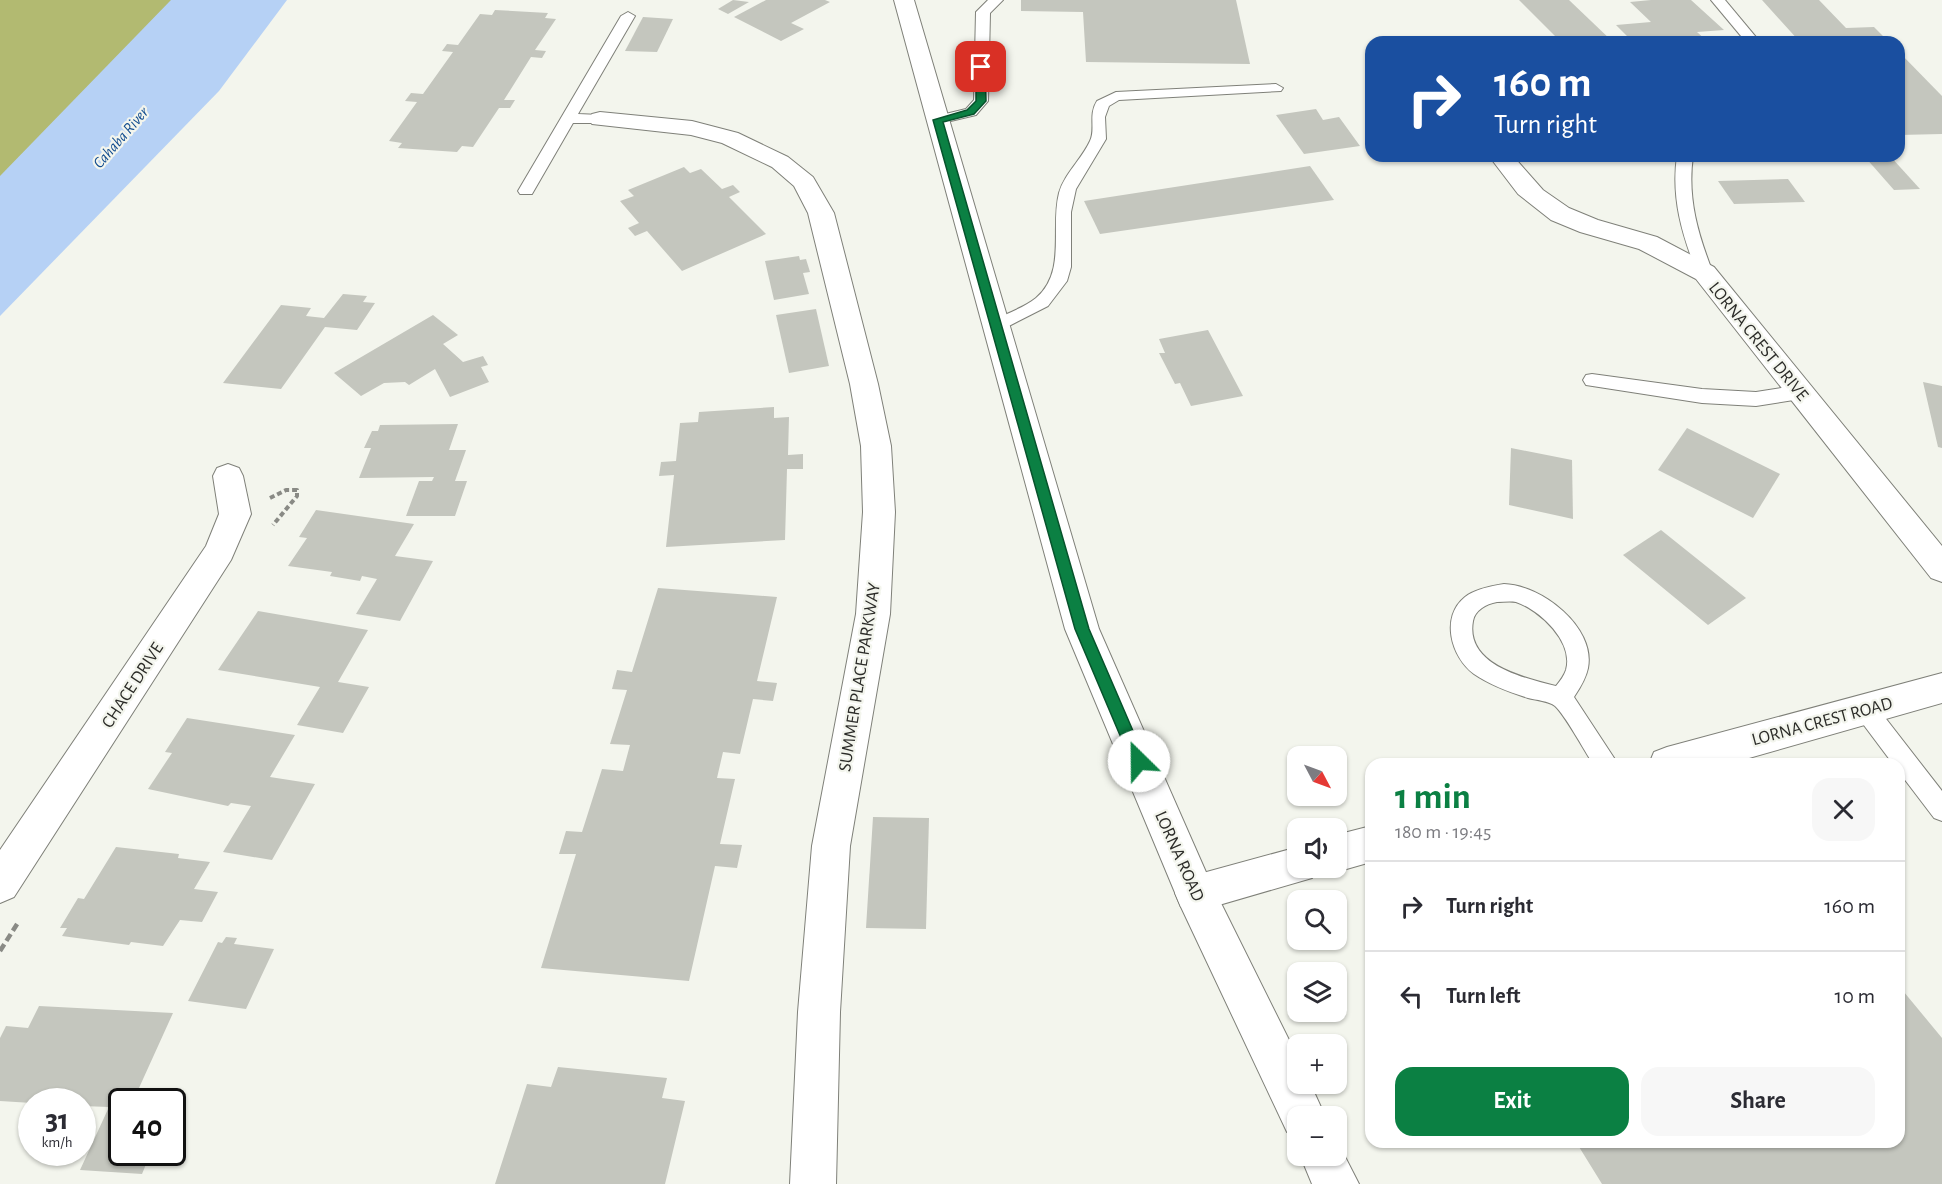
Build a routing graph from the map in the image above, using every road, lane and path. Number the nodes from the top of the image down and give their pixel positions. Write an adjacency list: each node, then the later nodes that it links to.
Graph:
1 (904, 0): 9 (street, LORNA ROAD)
2 (996, 0): 9 (lane)
3 (1718, 0): 5 (lane)
4 (628, 16): 7 (lane)
5 (1749, 36)
6 (1276, 88): 14 (lane)
7 (568, 117): 8 (lane); 12 (lane)
8 (600, 119): 34 (street, SUMMER PLACE PARKWAY)
9 (938, 120): 14 (street, LORNA ROAD)
10 (1506, 162): 13 (street, LORNA CREST DRIVE)
11 (1684, 162): 13 (lane)
12 (526, 191)
13 (1705, 273): 16 (street, LORNA CREST DRIVE)
14 (997, 325): 31 (street, LORNA ROAD)
15 (1593, 380): 16 (lane)
16 (1800, 392): 18 (street, LORNA CREST DRIVE)
17 (228, 476): 30 (street, CHACE DRIVE)
18 (1942, 569)
19 (1942, 688): 21 (street, LORNA CREST ROAD)
20 (1560, 697): 20 (lane); 22 (lane)
21 (1865, 709): 23 (street, LORNA CREST ROAD); 24 (lane)
22 (1603, 758)
23 (1689, 758)
24 (1902, 758)
25 (1905, 761): 26 (lane)
26 (1942, 810)
27 (1365, 846): 28 (street)
28 (1347, 851)
29 (1287, 868): 31 (street)
30 (0, 884)
31 (1195, 893): 32 (street, LORNA ROAD)
32 (1298, 1106)
33 (1327, 1166): 35 (street)
34 (813, 1184)
35 (1336, 1184)

